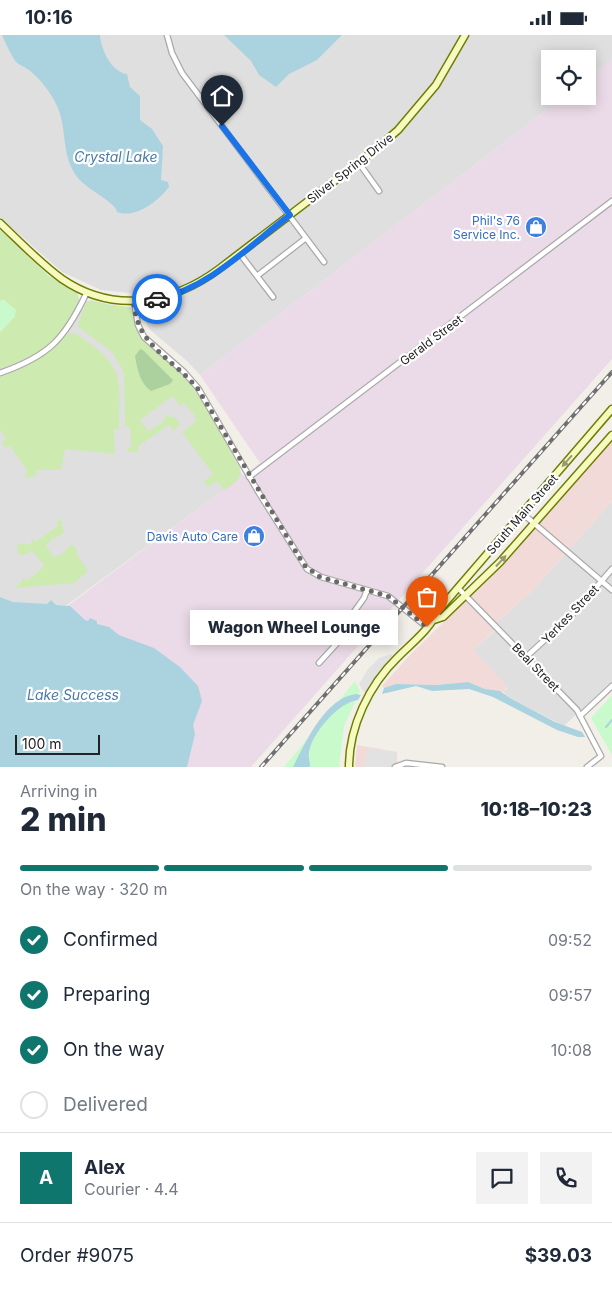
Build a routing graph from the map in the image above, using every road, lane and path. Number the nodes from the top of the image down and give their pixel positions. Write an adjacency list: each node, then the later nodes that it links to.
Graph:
1 (167, 35): 6 (street)
2 (466, 35): 3 (street, Silver Spring Drive)
3 (358, 163): 4 (street); 6 (street, Silver Spring Drive)
4 (379, 191)
5 (612, 201): 18 (street, Gerald Street)
6 (290, 215): 8 (street); 9 (street, Silver Spring Drive)
7 (0, 223): 12 (street, Silver Spring Drive)
8 (306, 238): 10 (street); 11 (street)
9 (240, 254): 11 (street); 14 (street, Silver Spring Drive)
10 (324, 262)
11 (257, 276): 13 (street)
12 (87, 292): 14 (street, Silver Spring Drive); 15 (street)
13 (272, 297)
14 (134, 301): 18 (street)
15 (0, 373)
16 (611, 413): 19 (street, South Main Street, one-way to 19)
17 (612, 435): 20 (street, South Main Street)
18 (250, 477): 24 (street)
19 (522, 513): 20 (street); 23 (street, South Main Street)
20 (534, 523): 22 (street); 26 (street, South Main Street, one-way to 20)
21 (612, 569): 22 (street, Yerkes Street)
22 (601, 581): 25 (street); 29 (street, Yerkes Street)
23 (458, 587): 26 (street, Beal Street); 27 (street, South Main Street)
24 (367, 590): 28 (street); 30 (street)
25 (612, 590)
26 (466, 596): 27 (street, South Main Street); 29 (street, Beal Street)
27 (434, 620): 28 (street, South Main Street)
28 (427, 627): 33 (street, South Main Street)
29 (526, 657): 32 (street, Beal Street)
30 (319, 663)
31 (612, 686): 32 (street)
32 (580, 716): 36 (street, Beal Street)
33 (350, 767)
34 (395, 767): 35 (street)
35 (442, 767)
36 (587, 767)

